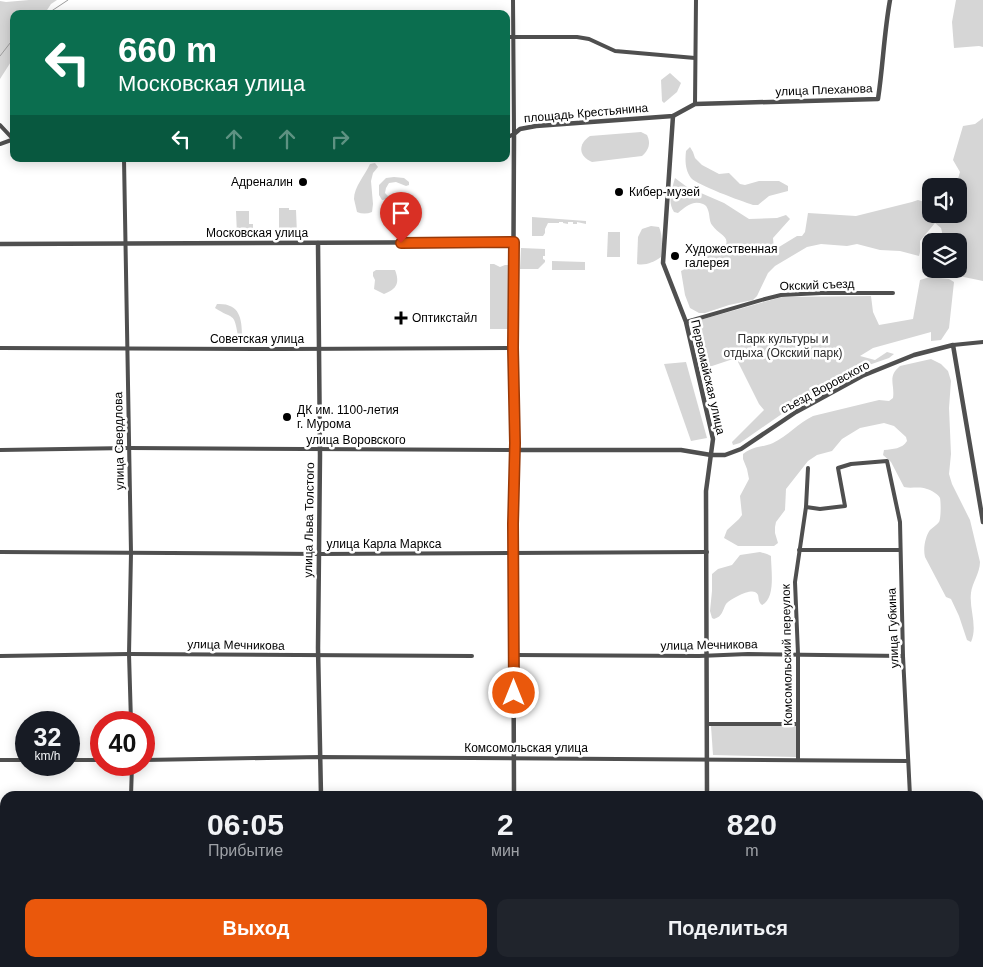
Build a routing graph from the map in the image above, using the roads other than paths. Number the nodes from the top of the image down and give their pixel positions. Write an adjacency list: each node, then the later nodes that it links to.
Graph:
1 (513, 0): 5 (street)
2 (696, 0): 6 (street)
3 (890, 0): 7 (street, улица Плеханова)
4 (510, 36): 5 (street)
5 (514, 36): 6 (street); 10 (street)
6 (695, 58): 7 (street)
7 (695, 104): 8 (street, улица Плеханова)
8 (673, 116): 10 (street, площадь Крестьянина); 19 (street, Первомайская улица)
9 (0, 125): 11 (street)
10 (514, 134): 12 (street); 14 (street)
11 (10, 136)
12 (510, 136)
13 (124, 162): 17 (street, улица Свердлова)
14 (514, 242): 15 (street, Московская улица); 23 (street)
15 (318, 243): 17 (street, Московская улица); 25 (street, улица Льва Толстого)
16 (0, 244): 17 (street, Московская улица)
17 (126, 244): 24 (street, улица Свердлова)
18 (893, 293): 19 (street, Окский съезд)
19 (686, 322): 30 (street, Первомайская улица)
20 (983, 342): 21 (street)
21 (953, 345): 30 (street, съезд Воровского); 33 (street)
22 (0, 348): 24 (street, Советская улица)
23 (513, 348): 25 (street, Советская улица); 29 (street)
24 (128, 349): 25 (street, Советская улица); 26 (street, улица Свердлова)
25 (319, 349): 28 (street, улица Льва Толстого)
26 (128, 448): 27 (street, улица Воровского); 28 (street, улица Воровского); 38 (street, улица Свердлова)
27 (0, 450)
28 (320, 450): 29 (street, улица Воровского); 40 (street, улица Льва Толстого)
29 (515, 450): 30 (street, улица Воровского); 39 (street)
30 (711, 455): 37 (street, Первомайская улица)
31 (808, 468): 32 (street, Комсомольский переулок)
32 (806, 507): 34 (street, Комсомольский переулок); 35 (street, улица Губкина)
33 (983, 522)
34 (799, 550): 35 (street); 42 (street, Комсомольский переулок)
35 (900, 550): 48 (street, улица Губкина)
36 (0, 552): 38 (street, улица Карла Маркса)
37 (706, 552): 39 (street, улица Карла Маркса); 44 (street, Первомайская улица)
38 (131, 553): 40 (street, улица Карла Маркса); 41 (street, улица Свердлова)
39 (513, 553): 40 (street, улица Карла Маркса); 43 (street)
40 (318, 554): 46 (street, улица Льва Толстого)
41 (129, 654): 45 (street, улица Мечникова); 46 (street, улица Мечникова); 49 (street, улица Свердлова)
42 (798, 654): 44 (street, улица Мечникова); 48 (street, улица Мечникова); 51 (street, Комсомольский переулок)
43 (514, 655): 44 (street, улица Мечникова); 53 (street)
44 (706, 655): 50 (street, Первомайская улица)
45 (0, 656)
46 (318, 656): 47 (street, улица Мечникова); 52 (street, улица Льва Толстого)
47 (472, 656)
48 (903, 656): 59 (street, улица Губкина)
49 (131, 711)
50 (707, 724): 51 (street); 54 (street, Первомайская улица)
51 (798, 724): 58 (street, Комсомольский переулок)
52 (320, 757): 53 (street, Комсомольская улица); 57 (street, Комсомольская улица); 62 (street, улица Льва Толстого)
53 (514, 758): 54 (street, Комсомольская улица); 63 (street)
54 (707, 759): 58 (street, Комсомольская улица); 64 (street, Первомайская улица)
55 (0, 760): 56 (street)
56 (15, 760)
57 (155, 760)
58 (798, 760): 59 (street, Комсомольская улица)
59 (908, 761): 65 (street, улица Губкина)
60 (132, 776): 61 (street)
61 (131, 791)
62 (321, 791)
63 (514, 791)
64 (707, 791)
65 (910, 791)

